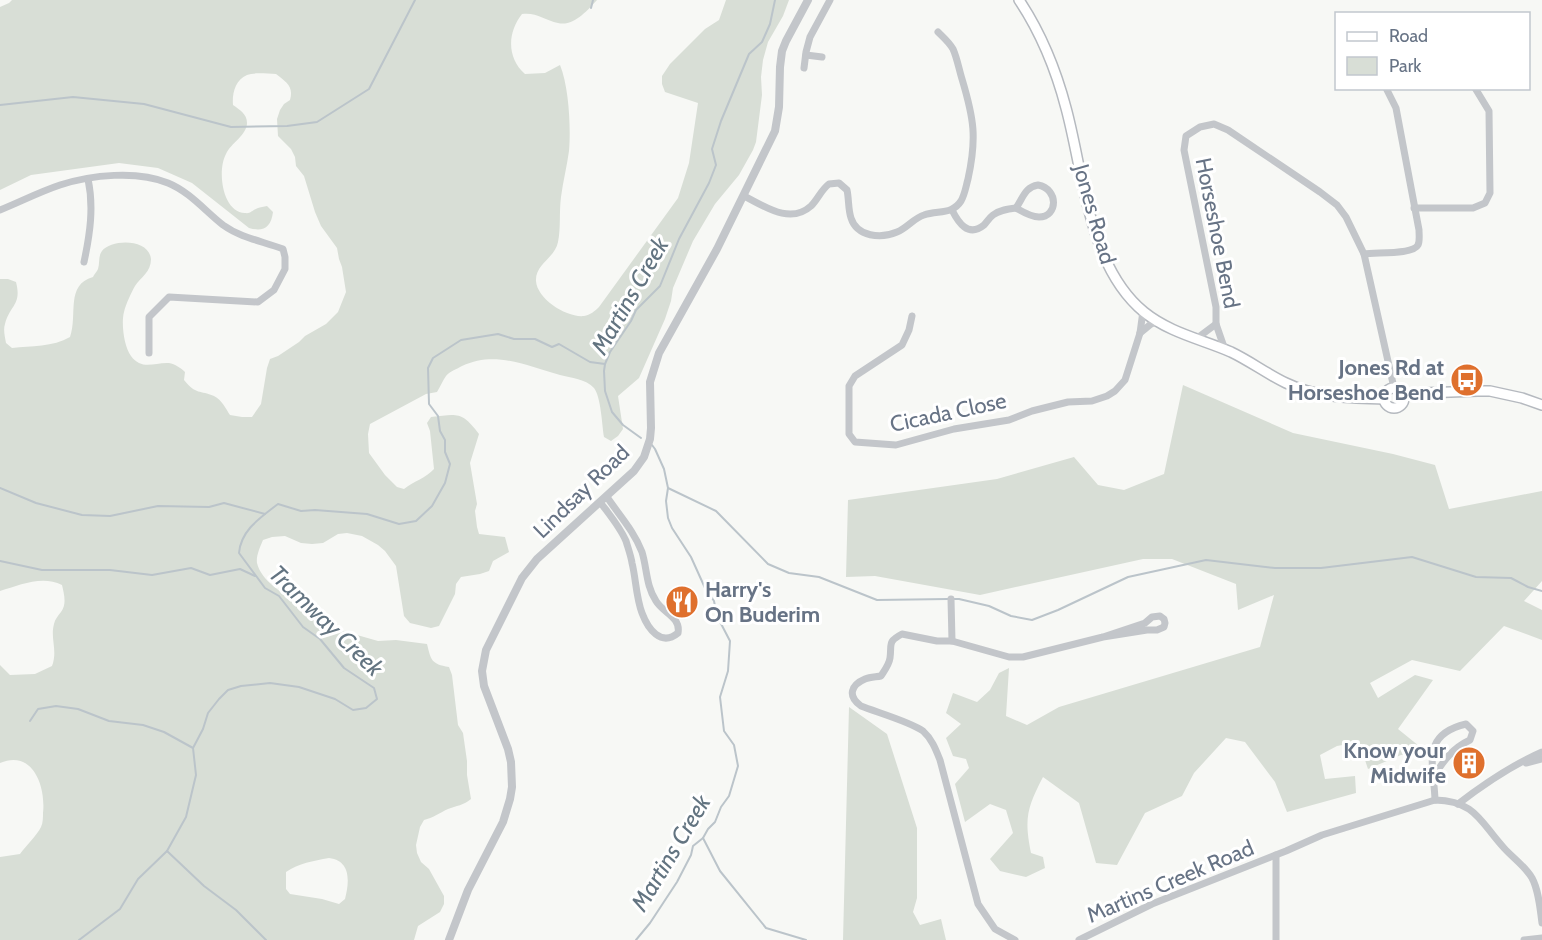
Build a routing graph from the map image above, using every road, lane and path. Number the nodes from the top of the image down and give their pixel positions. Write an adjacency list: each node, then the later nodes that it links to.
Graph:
1 (808, 0): 11 (street, Lindsay Road)
2 (830, 0): 5 (street)
3 (1019, 0): 18 (main road, Jones Road)
4 (938, 32): 15 (street)
5 (806, 55): 6 (street); 7 (street)
6 (822, 57)
7 (804, 68)
8 (1387, 90): 13 (street)
9 (1476, 90): 13 (street)
10 (88, 179): 14 (street); 17 (street); 25 (street)
11 (744, 196): 15 (street); 30 (street, Lindsay Road)
12 (1016, 208): 12 (street); 15 (street)
13 (1414, 208): 16 (street)
14 (0, 210)
15 (952, 210)
16 (1364, 254): 21 (street, Horseshoe Bend); 26 (street, Horseshoe Bend)
17 (84, 262)
18 (1143, 311): 20 (main road, Jones Road); 22 (street)
19 (912, 316): 22 (street, Cicada Close)
20 (1157, 321): 22 (street); 23 (main road, Jones Road)
21 (1216, 324): 23 (street, Horseshoe Bend); 24 (street)
22 (1140, 333)
23 (1196, 339): 24 (main road, Jones Road)
24 (1225, 350): 28 (main road, Jones Road)
25 (149, 353)
26 (1394, 388): 27 (main road); 28 (main road)
27 (1404, 397): 28 (main road); 29 (main road)
28 (1384, 399)
29 (1542, 405)
30 (603, 500): 30 (street); 44 (street, Lindsay Road)
31 (951, 599): 33 (street)
32 (1103, 637): 32 (street); 33 (street)
33 (952, 642): 45 (street)
34 (1542, 752): 36 (street)
35 (1542, 759): 36 (street)
36 (1518, 765): 39 (street)
37 (1434, 776): 37 (street); 38 (street)
38 (1435, 801): 39 (street); 40 (street, Martins Creek Road)
39 (1458, 804): 41 (street)
40 (1276, 855): 46 (street, Martins Creek Road); 47 (street)
41 (1539, 893): 42 (street)
42 (1542, 923)
43 (1542, 938): 48 (street)
44 (449, 940)
45 (1015, 940)
46 (1079, 940)
47 (1276, 940)
48 (1524, 940)

